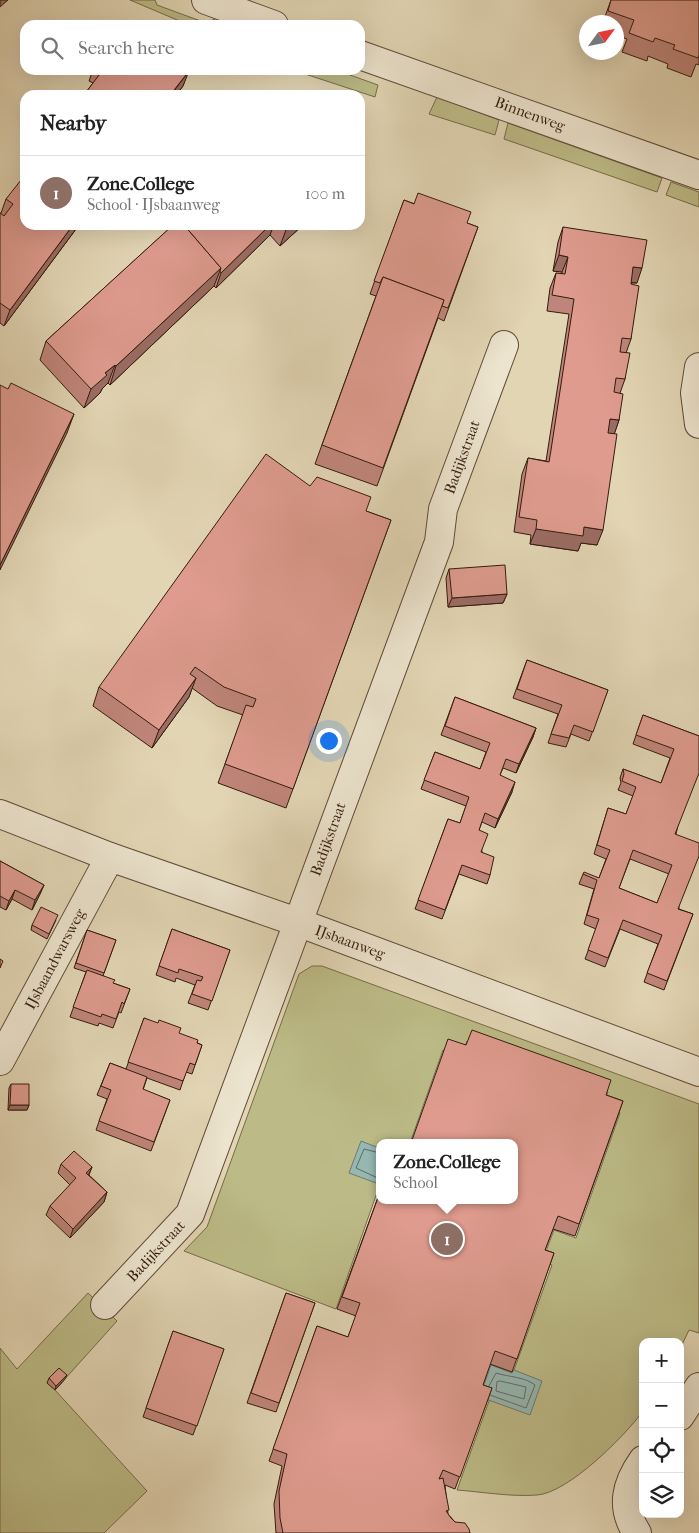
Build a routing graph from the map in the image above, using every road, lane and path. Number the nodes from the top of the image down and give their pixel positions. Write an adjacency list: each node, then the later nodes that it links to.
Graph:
1 (206, 0): 2 (street)
2 (260, 20)
3 (365, 57): 4 (street, Binnenweg)
4 (699, 175)
5 (504, 345): 10 (street, Badijkstraat)
6 (699, 367): 7 (street)
7 (699, 424)
8 (0, 814): 9 (street, IJsbaanweg)
9 (110, 856): 10 (street, IJsbaanweg); 11 (street, IJsbaandwarsweg)
10 (297, 922): 12 (street, IJsbaanweg); 13 (street, Badijkstraat)
11 (0, 1061)
12 (699, 1072)
13 (105, 1305)
14 (699, 1387): 15 (street)
15 (684, 1410)
16 (639, 1467): 17 (street)
17 (637, 1533)

